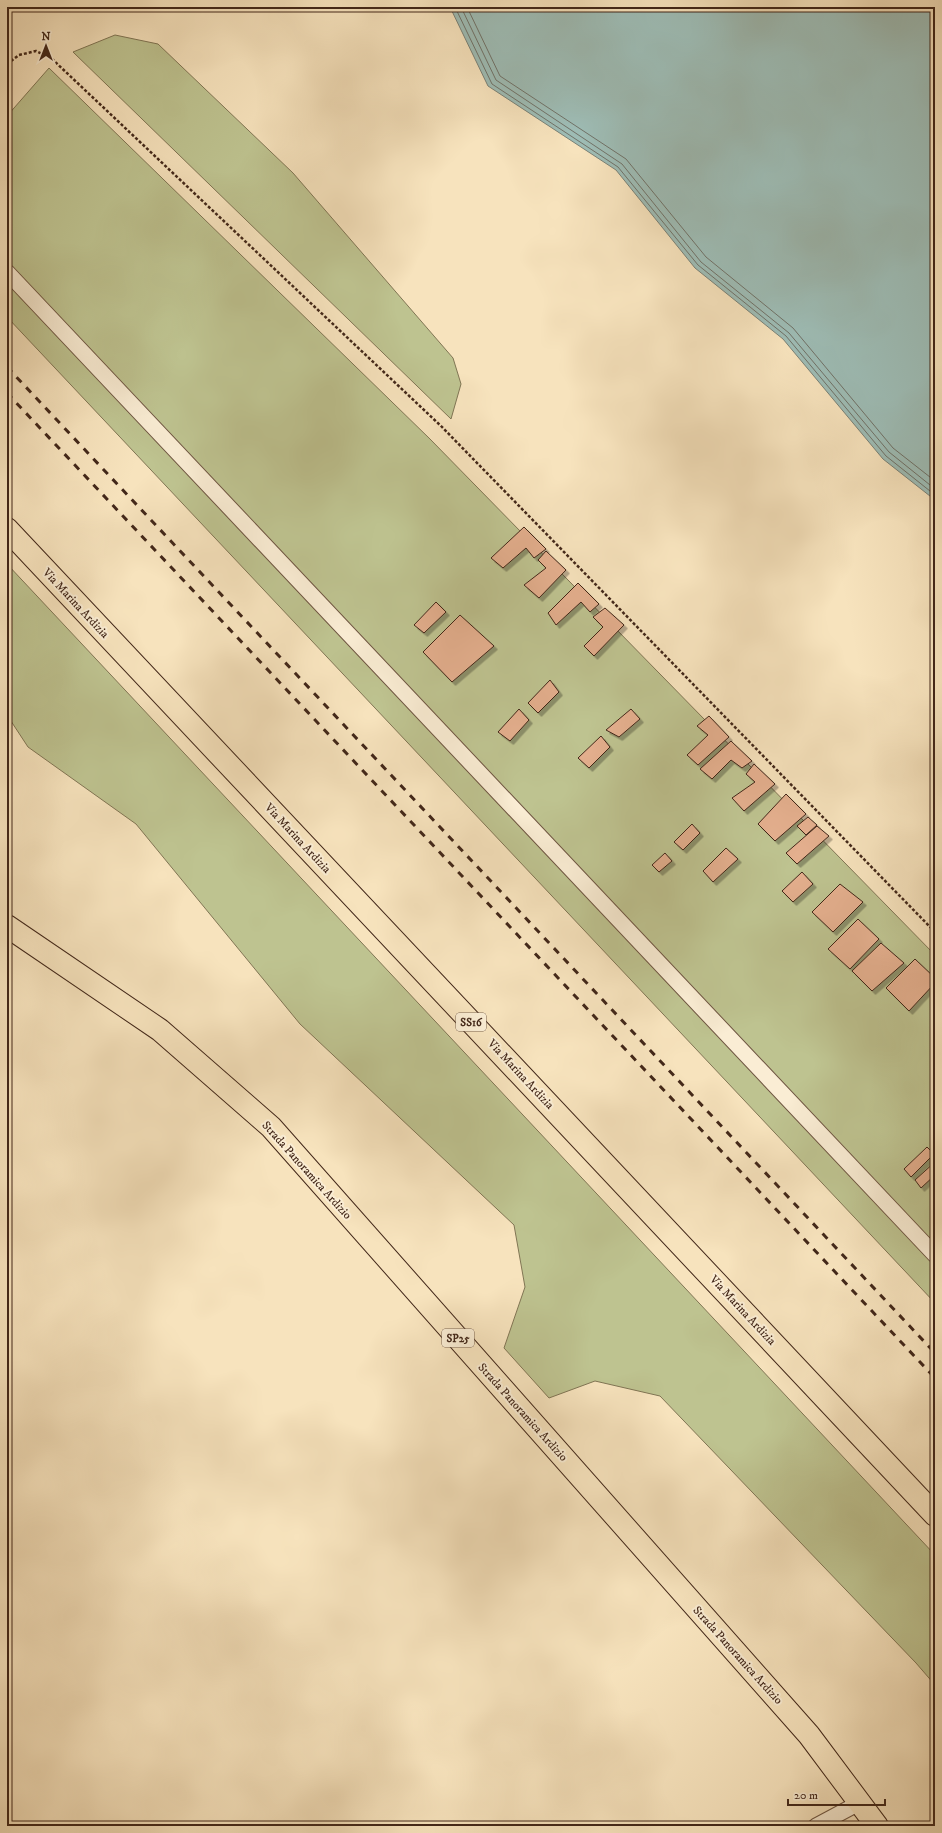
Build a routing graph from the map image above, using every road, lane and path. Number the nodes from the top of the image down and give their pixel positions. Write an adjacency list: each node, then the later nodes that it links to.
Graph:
1 (7, 64): 5 (path)
2 (7, 272): 6 (lane)
3 (7, 529): 7 (main road, Via Marina Ardizia / SS16)
4 (7, 926): 8 (main road, Strada Panoramica Ardizio / SP25)
5 (935, 932)
6 (935, 1255)
7 (935, 1515)
8 (859, 1803): 9 (lane); 10 (main road, Strada Panoramica Ardizio / SP25)
9 (816, 1826)
10 (877, 1826)

